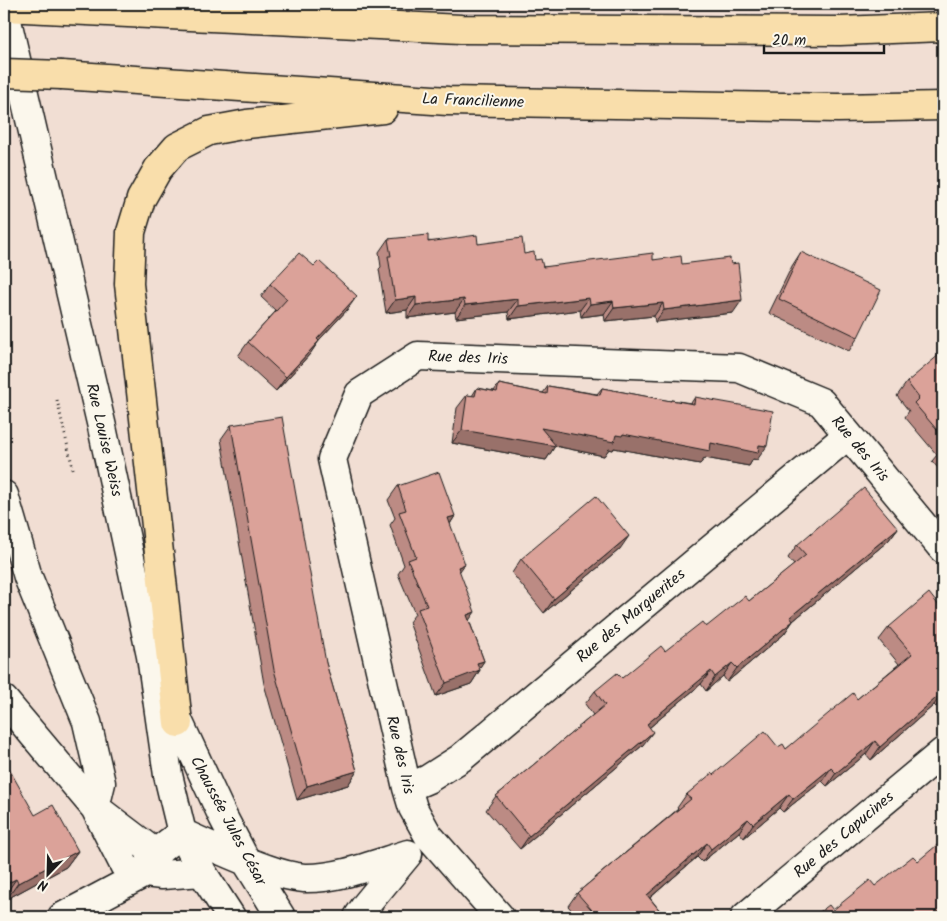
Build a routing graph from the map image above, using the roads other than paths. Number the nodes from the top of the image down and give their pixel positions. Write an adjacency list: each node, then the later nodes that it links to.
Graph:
1 (4, 7): 2 (highway); 9 (street, Rue Louise Weiss)
2 (943, 27)
3 (4, 73): 4 (highway, La Francilienne, bridge)
4 (448, 101): 5 (highway, La Francilienne); 11 (highway)
5 (943, 106)
6 (848, 435): 8 (street, Rue des Iris); 13 (street, Rue des Marguerites); 13 (street, Rue des Iris)
7 (4, 495): 14 (street)
8 (943, 549)
9 (151, 656): 11 (street, Chaussée Jules César); 15 (street, Rue Louise Weiss)
10 (4, 700): 14 (street)
11 (178, 723): 18 (street, Chaussée Jules César)
12 (943, 752): 26 (street, Rue des Capucines)
13 (407, 788): 16 (street, Rue des Iris)
14 (95, 808): 19 (street)
15 (182, 833): 18 (street); 19 (street); 20 (street, Rue Louise Weiss)
16 (428, 835): 17 (street); 25 (street, Rue des Iris)
17 (408, 854): 18 (street); 24 (street)
18 (246, 861): 23 (street, Chaussée Jules César)
19 (145, 868): 20 (street); 22 (street)
20 (202, 872): 21 (street)
21 (233, 915)
22 (62, 917)
23 (281, 917)
24 (358, 917)
25 (500, 917)
26 (745, 917)

